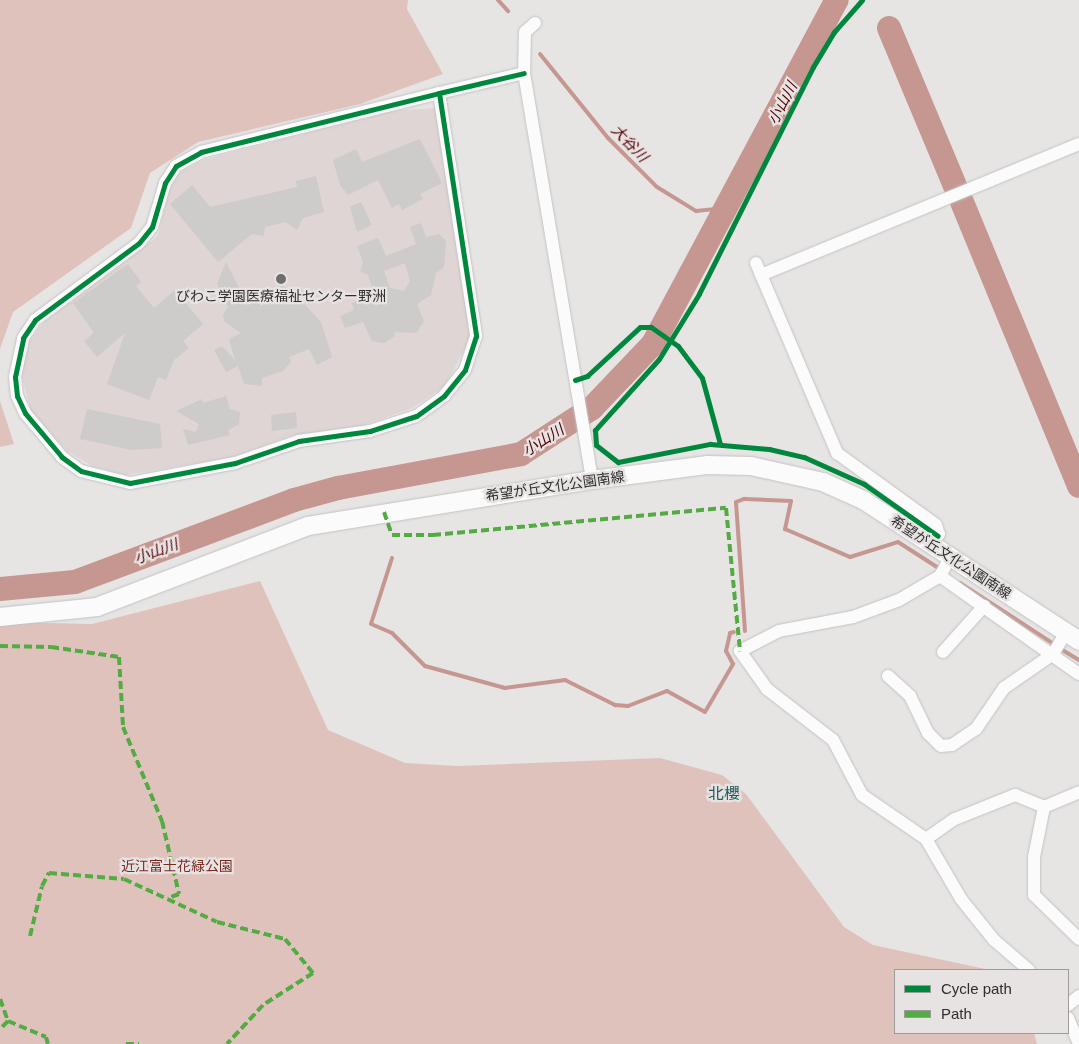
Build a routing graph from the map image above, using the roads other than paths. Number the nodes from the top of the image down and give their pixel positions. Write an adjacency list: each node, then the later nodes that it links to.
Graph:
1 (535, 23): 2 (street)
2 (524, 73): 3 (street); 7 (street)
3 (439, 93): 3 (street)
4 (1079, 144): 6 (street)
5 (756, 263): 6 (street)
6 (762, 275): 8 (street)
7 (592, 480): 8 (main road, 希望が丘文化公園南線); 12 (main road, 希望が丘文化公園南線)
8 (933, 544): 9 (main road, 希望が丘文化公園南線)
9 (951, 556): 10 (street); 13 (main road, 希望が丘文化公園南線)
10 (940, 576): 11 (street); 20 (street)
11 (984, 606): 14 (street); 15 (street)
12 (0, 617)
13 (1073, 637): 15 (street)
14 (943, 652)
15 (1053, 654): 16 (street); 17 (street)
16 (1079, 674)
17 (888, 676)
18 (1079, 792): 19 (street)
19 (1044, 807): 20 (street); 21 (street)
20 (926, 839): 22 (street)
21 (1079, 939)
22 (1027, 969)
23 (1079, 996): 24 (street)
24 (1069, 1004)
25 (1069, 1020): 26 (street)
26 (1079, 1044)

